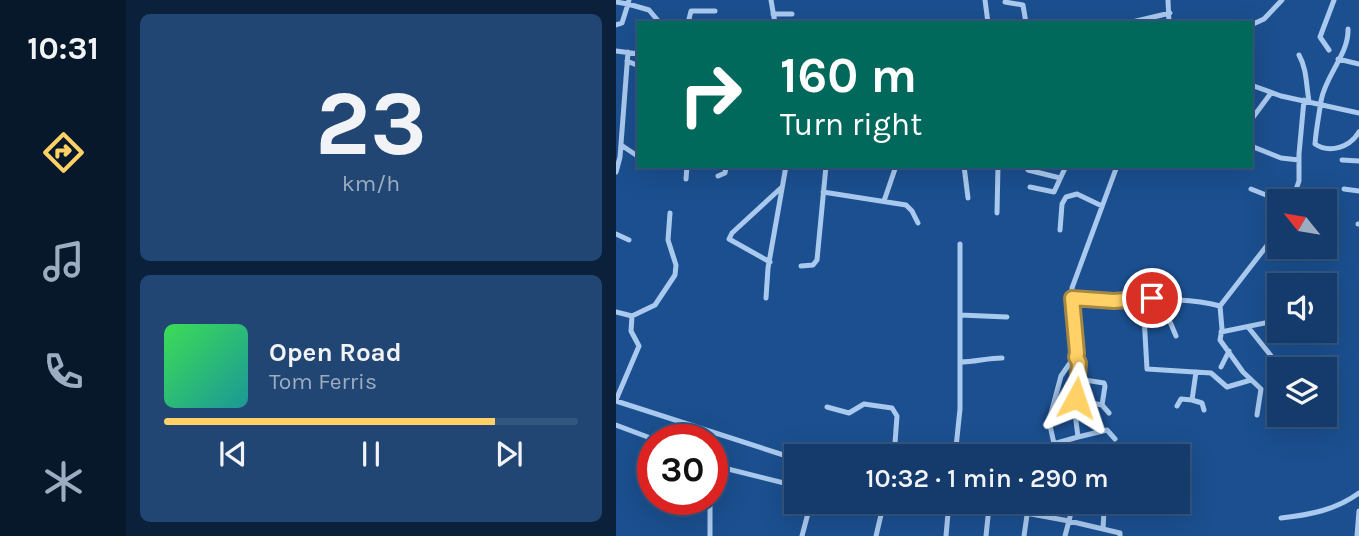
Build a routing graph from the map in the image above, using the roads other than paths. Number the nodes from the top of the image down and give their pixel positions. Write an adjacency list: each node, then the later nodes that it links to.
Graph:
1 (771, 0): 11 (street)
2 (985, 0): 16 (street)
3 (1168, 0): 10 (street)
4 (1282, 0): 21 (street)
5 (1334, 0): 23 (street)
6 (616, 2): 7 (street)
7 (629, 2): 13 (street); 20 (street)
8 (1005, 2): 17 (street)
9 (715, 11): 14 (street)
10 (1170, 13): 18 (street); 19 (street)
11 (773, 14): 12 (street); 15 (street)
12 (792, 14)
13 (658, 21)
14 (688, 21)
15 (775, 21)
16 (988, 21)
17 (1026, 21)
18 (1136, 21)
19 (1169, 21)
20 (616, 24)
21 (1253, 24)
22 (1348, 29): 28 (street)
23 (1329, 50)
24 (616, 51): 25 (street)
25 (628, 52): 26 (street); 29 (street)
26 (637, 54)
27 (1299, 55): 34 (street)
28 (1338, 59): 30 (street); 35 (street)
29 (627, 61): 31 (street); 37 (street)
30 (1359, 64)
31 (637, 65)
32 (1253, 86): 33 (street)
33 (1271, 93): 34 (street); 39 (street)
34 (1306, 100): 35 (street); 45 (street)
35 (1321, 103): 38 (street); 40 (street)
36 (616, 106): 37 (street)
37 (624, 108): 41 (street)
38 (1359, 113)
39 (1253, 117)
40 (1359, 132)
41 (621, 145): 43 (street); 44 (street)
42 (1253, 147): 45 (street)
43 (618, 157): 58 (street)
44 (637, 157)
45 (1299, 160): 65 (street)
46 (1342, 160): 47 (street)
47 (1359, 162)
48 (687, 168): 60 (street)
49 (725, 168): 59 (street)
50 (786, 168): 62 (street)
51 (826, 168): 68 (street)
52 (895, 168): 71 (street)
53 (964, 168): 70 (street)
54 (998, 168): 73 (street)
55 (1065, 168): 61 (street)
56 (1117, 168): 72 (street)
57 (1028, 170): 61 (street)
58 (616, 172)
59 (718, 176)
60 (686, 178)
61 (1060, 178): 63 (street)
62 (784, 186): 81 (street); 81 (street)
63 (1030, 187)
64 (1251, 189): 69 (street)
65 (1296, 189)
66 (1344, 189): 67 (street)
67 (1359, 191)
68 (823, 192): 71 (street); 82 (street)
69 (1267, 195)
70 (968, 198)
71 (884, 201): 75 (street)
72 (1102, 205): 76 (street); 84 (street)
73 (997, 213)
74 (670, 214): 90 (street)
75 (918, 223)
76 (1060, 230)
77 (616, 234): 78 (street)
78 (629, 240)
79 (960, 244): 89 (street)
80 (1267, 245): 87 (street)
81 (770, 262): 83 (street)
82 (801, 265)
83 (766, 298)
84 (1072, 298): 85 (street); 97 (street)
85 (1143, 299): 86 (street); 102 (street)
86 (1160, 299): 87 (street); 95 (street)
87 (1220, 306): 94 (street)
88 (616, 312): 90 (street)
89 (960, 315): 91 (street); 100 (street)
90 (632, 316): 107 (street)
91 (1007, 317)
92 (1267, 323): 93 (street)
93 (1248, 327): 94 (street); 98 (street)
94 (1222, 332): 96 (street)
95 (1176, 336)
96 (1229, 351): 101 (street); 104 (street)
97 (1076, 357): 103 (street); 122 (street)
98 (1272, 357)
99 (1002, 358): 100 (street)
100 (960, 362): 121 (street)
101 (1220, 367)
102 (1196, 372): 104 (street); 106 (street)
103 (1078, 379): 105 (street); 108 (street)
104 (1251, 380): 113 (street)
105 (1076, 400): 108 (street); 118 (street)
106 (1192, 400): 110 (street); 111 (street)
107 (616, 401): 114 (street)
108 (1102, 405): 112 (street)
109 (827, 407): 120 (street)
110 (1177, 407)
111 (1204, 410)
112 (1109, 413)
113 (1257, 415)
114 (688, 424)
115 (616, 425): 116 (street)
116 (637, 433)
117 (728, 437): 123 (street)
118 (1078, 437): 119 (street); 122 (street)
119 (1115, 439)
120 (895, 444)
121 (956, 444)
122 (1053, 444)
123 (784, 455)
124 (728, 469): 125 (street)
125 (784, 482)
126 (1359, 493): 136 (street)
127 (1359, 511): 147 (street)
128 (808, 514): 140 (street)
129 (881, 514): 141 (street)
130 (948, 514): 142 (street)
131 (988, 514): 143 (street)
132 (1027, 514): 137 (street); 144 (street)
133 (1070, 514): 137 (street)
134 (1104, 514): 138 (street)
135 (709, 515): 139 (street)
136 (1281, 518)
137 (1069, 521): 138 (street); 145 (street)
138 (1103, 529): 146 (street)
139 (710, 536)
140 (802, 536)
141 (876, 536)
142 (946, 536)
143 (986, 536)
144 (1024, 536)
145 (1065, 536)
146 (1119, 536)
147 (1357, 536)

